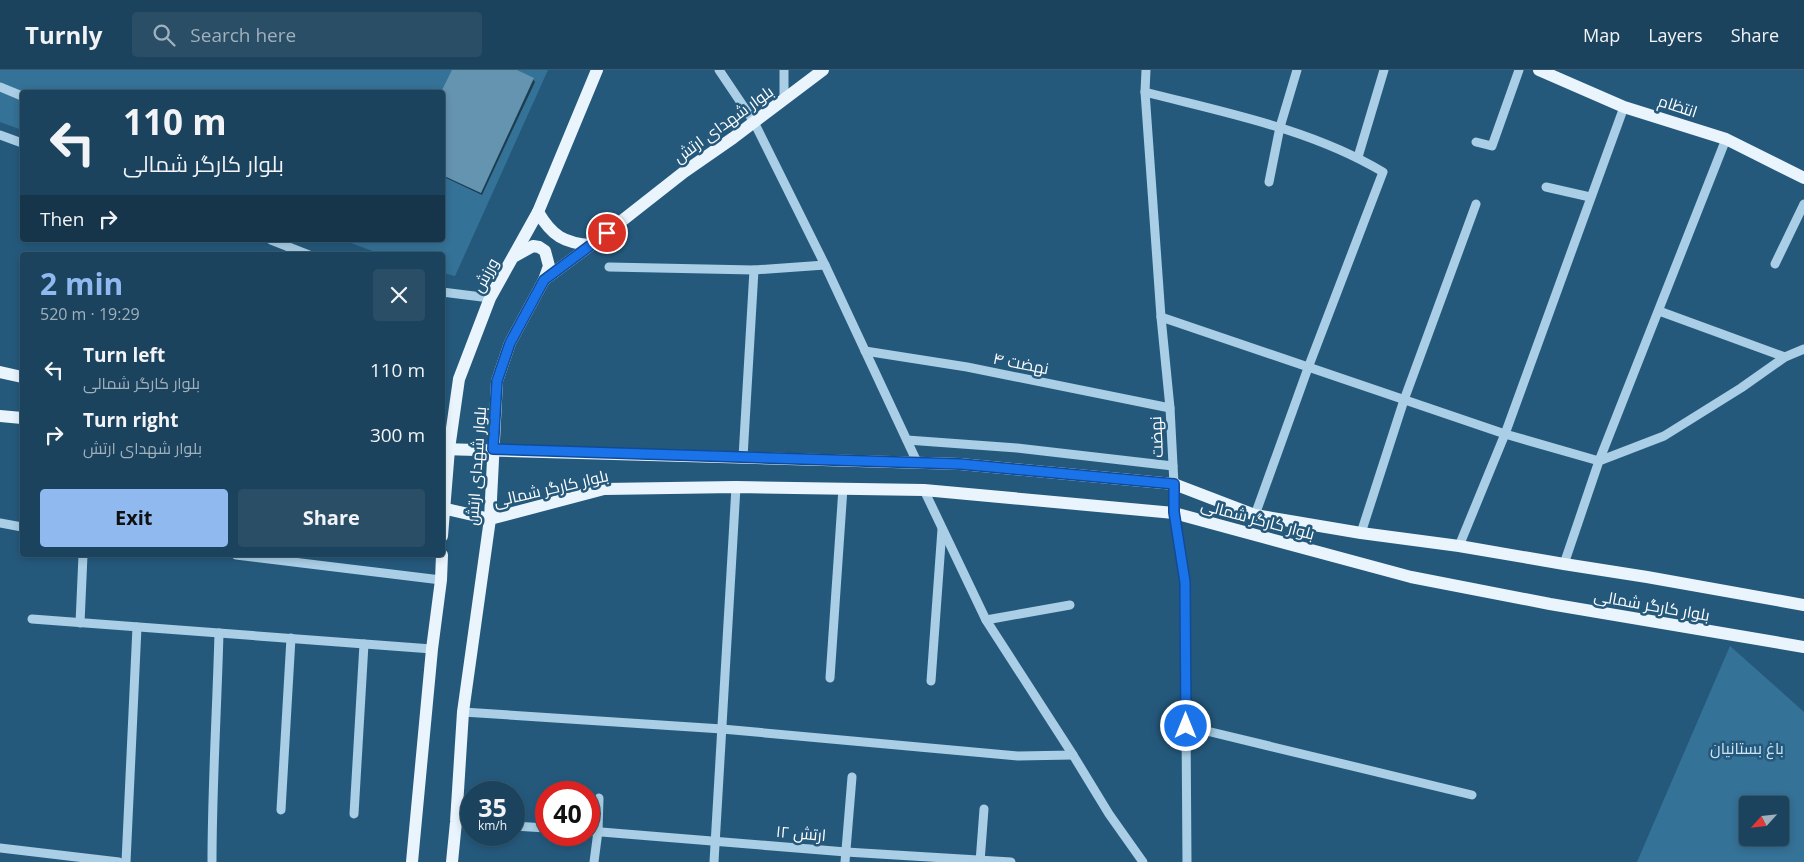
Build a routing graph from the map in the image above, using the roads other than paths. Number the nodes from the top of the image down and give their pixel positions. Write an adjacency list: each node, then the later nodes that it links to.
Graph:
1 (597, 70): 28 (main road, ورزش)
2 (720, 70): 15 (street)
3 (784, 70): 13 (street)
4 (823, 70): 13 (main road, بلوار شهدای ارتش)
5 (1146, 70): 11 (street, نهضت)
6 (1297, 70): 16 (street)
7 (1384, 70): 21 (street)
8 (1519, 70): 19 (street)
9 (1539, 70): 14 (main road, انتظام)
10 (0, 87): 12 (street)
11 (1145, 92): 16 (street); 41 (street, نهضت)
12 (20, 95)
13 (784, 100): 15 (main road, بلوار شهدای ارتش)
14 (1624, 106): 18 (main road, انتظام); 25 (street)
15 (754, 122): 30 (main road, بلوار شهدای ارتش); 34 (street)
16 (1280, 127): 21 (street); 23 (street)
17 (0, 135): 20 (street)
18 (1726, 139): 22 (main road, انتظام); 40 (street)
19 (1476, 142)
20 (20, 143)
21 (1358, 157): 45 (street)
22 (1804, 178)
23 (1269, 182)
24 (1546, 188): 25 (street)
25 (1590, 197): 52 (street)
26 (1476, 204): 48 (street)
27 (1804, 204): 33 (street)
28 (538, 212): 30 (main road); 32 (main road, ورزش)
29 (276, 242): 31 (street)
30 (591, 245): 37 (main road, بلوار شهدای ارتش)
31 (301, 252)
32 (515, 256): 37 (main road); 39 (main road, ورزش)
33 (1775, 264)
34 (825, 265): 36 (street); 43 (street)
35 (609, 267): 36 (street)
36 (754, 270): 56 (street)
37 (544, 280): 55 (main road, بلوار شهدای ارتش)
38 (445, 292): 39 (street)
39 (490, 298): 54 (main road, ورزش)
40 (1659, 311): 44 (street); 57 (street)
41 (1161, 317): 45 (street); 49 (street, نهضت)
42 (1804, 349): 44 (street)
43 (865, 351): 49 (street, نهضت ۴); 53 (street)
44 (1785, 357): 57 (street)
45 (1308, 368): 48 (street); 67 (street)
46 (0, 372): 47 (main road)
47 (20, 377)
48 (1404, 400): 52 (street); 72 (street)
49 (1170, 408): 59 (street, نهضت)
50 (0, 416): 51 (main road)
51 (20, 418)
52 (1505, 434): 57 (street); 73 (street)
53 (907, 440): 58 (street); 59 (street)
54 (446, 449): 55 (main road, بلوار کارگر شمالی); 60 (main road, ورزش)
55 (493, 449): 56 (main road, بلوار کارگر شمالی); 68 (main road, بلوار شهدای ارتش)
56 (743, 457): 58 (main road, بلوار کارگر شمالی)
57 (1599, 461): 77 (street)
58 (917, 462): 61 (main road, بلوار کارگر شمالی)
59 (1173, 466): 61 (street, نهضت)
60 (445, 469)
61 (1174, 484): 66 (street, نهضت); 67 (main road, بلوار کارگر شمالی)
62 (736, 487): 63 (main road, بلوار کارگر شمالی); 68 (main road, بلوار کارگر شمالی); 94 (street)
63 (843, 488): 64 (main road, بلوار کارگر شمالی); 90 (street)
64 (924, 490): 66 (main road, بلوار کارگر شمالی); 71 (street)
65 (445, 509): 68 (main road)
66 (1174, 512): 88 (main road, بلوار کارگر شمالی); 93 (street, نهضت)
67 (1255, 515): 72 (main road, بلوار کارگر شمالی)
68 (490, 519): 92 (main road, بلوار شهدای ارتش)
69 (0, 523): 70 (street)
70 (20, 526)
71 (942, 527): 82 (street); 91 (street)
72 (1361, 533): 73 (main road, بلوار کارگر شمالی)
73 (1459, 546): 77 (main road, بلوار کارگر شمالی)
74 (83, 557): 83 (street)
75 (252, 557): 78 (street)
76 (442, 557): 78 (main road)
77 (1564, 564): 80 (main road, بلوار کارگر شمالی)
78 (441, 580): 89 (main road)
79 (1070, 605): 82 (street)
80 (1804, 606)
81 (32, 619): 83 (street)
82 (986, 620): 95 (street)
83 (80, 622): 84 (street)
84 (137, 627): 85 (street); 111 (street)
85 (219, 633): 86 (street); 112 (street)
86 (290, 638): 87 (street); 99 (street)
87 (364, 644): 89 (street); 100 (street)
88 (1804, 647)
89 (432, 649): 113 (main road)
90 (830, 678)
91 (931, 681)
92 (462, 712): 94 (street); 101 (main road, بلوار شهدای ارتش)
93 (1186, 726): 97 (street); 119 (street, نهضت)
94 (722, 729): 95 (street); 104 (street)
95 (1073, 754): 118 (street)
96 (852, 777): 108 (street)
97 (1472, 795)
98 (984, 809): 109 (street)
99 (281, 810)
100 (354, 814)
101 (456, 822): 102 (street); 114 (main road, بلوار شهدای ارتش)
102 (460, 822)
103 (600, 832): 104 (street, ارتش ۱۲)
104 (716, 841): 108 (street, ارتش ۱۲); 116 (street)
105 (593, 846): 115 (street)
106 (0, 848): 107 (street); 110 (street)
107 (0, 852)
108 (846, 857): 109 (street, ارتش ۱۲)
109 (981, 861): 117 (street, ارتش ۱۲)
110 (119, 862)
111 (126, 862)
112 (212, 862)
113 (412, 862)
114 (452, 862)
115 (594, 862)
116 (714, 862)
117 (1011, 862)
118 (1143, 862)
119 (1187, 862)

